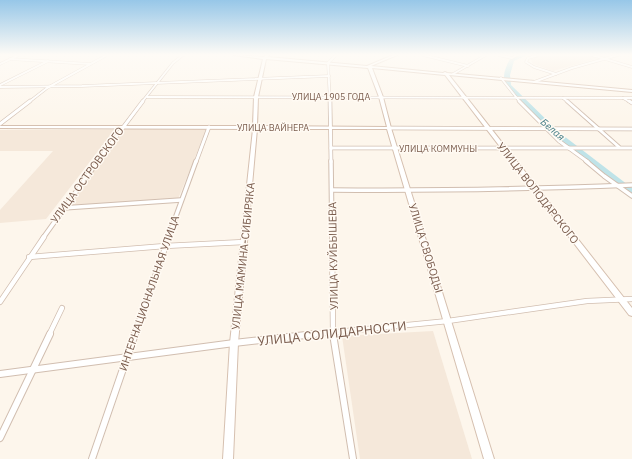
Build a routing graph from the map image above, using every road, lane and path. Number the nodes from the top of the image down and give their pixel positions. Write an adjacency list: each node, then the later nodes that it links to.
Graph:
1 (18, 76): 14 (street)
2 (68, 76): 15 (street)
3 (162, 76): 13 (street, УЛИЦА ОСТРОВСКОГО)
4 (300, 76): 10 (street)
5 (329, 76): 19 (street, УЛИЦА КУЙБЫШЕВА)
6 (373, 76): 21 (main road, УЛИЦА СВОБОДЫ)
7 (447, 76): 20 (main road, УЛИЦА ВОЛОДАРСКОГО)
8 (478, 76): 11 (main road)
9 (549, 76): 12 (street)
10 (259, 77): 13 (street); 18 (main road, УЛИЦА МАМИНА-СИБИРЯКА)
11 (500, 78): 12 (main road); 22 (street)
12 (534, 82): 16 (main road)
13 (156, 84): 15 (street); 17 (street, УЛИЦА ОСТРОВСКОГО)
14 (0, 86): 15 (street)
15 (47, 88): 27 (street)
16 (632, 91)
17 (147, 97): 18 (street, УЛИЦА 1905 ГОДА); 28 (street, УЛИЦА ОСТРОВСКОГО)
18 (256, 97): 19 (street, УЛИЦА 1905 ГОДА); 30 (main road, УЛИЦА МАМИНА-СИБИРЯКА)
19 (330, 97): 21 (street, УЛИЦА 1905 ГОДА); 31 (street, УЛИЦА КУЙБЫШЕВА)
20 (462, 97): 21 (street, УЛИЦА 1905 ГОДА); 22 (street, УЛИЦА 1905 ГОДА); 35 (main road, УЛИЦА ВОЛОДАРСКОГО)
21 (381, 98): 32 (main road, УЛИЦА СВОБОДЫ)
22 (515, 98): 23 (street, УЛИЦА 1905 ГОДА); 33 (street)
23 (562, 98): 24 (street); 34 (street)
24 (623, 98): 25 (street); 26 (street)
25 (632, 98)
26 (632, 103)
27 (0, 125): 28 (main road, УЛИЦА ВАЙНЕРА)
28 (122, 127): 29 (main road, УЛИЦА ВАЙНЕРА); 50 (street, УЛИЦА ОСТРОВСКОГО)
29 (209, 127): 30 (main road, УЛИЦА ВАЙНЕРА); 49 (street, ИНТЕРНАЦИОНАЛЬНАЯ УЛИЦА)
30 (255, 127): 31 (main road, УЛИЦА ВАЙНЕРА); 51 (main road, УЛИЦА МАМИНА-СИБИРЯКА)
31 (330, 128): 32 (main road, УЛИЦА ВАЙНЕРА); 37 (street, УЛИЦА КУЙБЫШЕВА)
32 (389, 128): 35 (street, УЛИЦА ВАЙНЕРА); 38 (main road, УЛИЦА СВОБОДЫ)
33 (546, 128): 34 (street, УЛИЦА ВАЙНЕРА); 35 (street, УЛИЦА ВАЙНЕРА); 39 (street)
34 (597, 128): 36 (street); 40 (street)
35 (487, 129): 42 (main road, УЛИЦА ВОЛОДАРСКОГО)
36 (632, 129)
37 (331, 148): 38 (street, УЛИЦА КОММУНЫ); 46 (street, УЛИЦА КУЙБЫШЕВА)
38 (396, 148): 42 (street, УЛИЦА КОММУНЫ); 47 (main road, УЛИЦА СВОБОДЫ)
39 (569, 148): 40 (street, УЛИЦА КОММУНЫ); 42 (street, УЛИЦА КОММУНЫ); 43 (street)
40 (620, 148): 41 (street)
41 (632, 148)
42 (503, 149): 45 (main road, УЛИЦА ВОЛОДАРСКОГО)
43 (616, 185): 44 (street); 45 (street); 48 (street)
44 (632, 185)
45 (535, 189): 47 (street); 55 (main road, УЛИЦА ВОЛОДАРСКОГО)
46 (332, 190): 47 (street); 60 (street, УЛИЦА КУЙБЫШЕВА)
47 (408, 191): 59 (main road, УЛИЦА СВОБОДЫ)
48 (632, 196)
49 (181, 200): 50 (street); 52 (street, ИНТЕРНАЦИОНАЛЬНАЯ УЛИЦА)
50 (63, 208): 53 (street, УЛИЦА ОСТРОВСКОГО)
51 (244, 242): 52 (street); 61 (main road, УЛИЦА МАМИНА-СИБИРЯКА)
52 (165, 246): 53 (street); 62 (street, ИНТЕРНАЦИОНАЛЬНАЯ УЛИЦА)
53 (29, 257): 56 (street, УЛИЦА ОСТРОВСКОГО)
54 (632, 299): 55 (street, УЛИЦА СОЛИДАРНОСТИ)
55 (622, 300): 58 (main road, УЛИЦА ВОЛОДАРСКОГО); 59 (street, УЛИЦА СОЛИДАРНОСТИ)
56 (0, 302)
57 (62, 308): 63 (street)
58 (632, 313)
59 (448, 321): 60 (street, УЛИЦА СОЛИДАРНОСТИ); 69 (main road, УЛИЦА СВОБОДЫ)
60 (334, 332): 61 (street, УЛИЦА СОЛИДАРНОСТИ); 68 (street, УЛИЦА КУЙБЫШЕВА)
61 (234, 343): 62 (street, УЛИЦА СОЛИДАРНОСТИ); 67 (main road, УЛИЦА МАМИНА-СИБИРЯКА)
62 (126, 358): 63 (street, УЛИЦА СОЛИДАРНОСТИ); 66 (street, ИНТЕРНАЦИОНАЛЬНАЯ УЛИЦА)
63 (32, 370): 64 (street, УЛИЦА СОЛИДАРНОСТИ); 65 (street)
64 (0, 374)
65 (0, 438)
66 (92, 459)
67 (228, 459)
68 (353, 459)
69 (489, 459)

